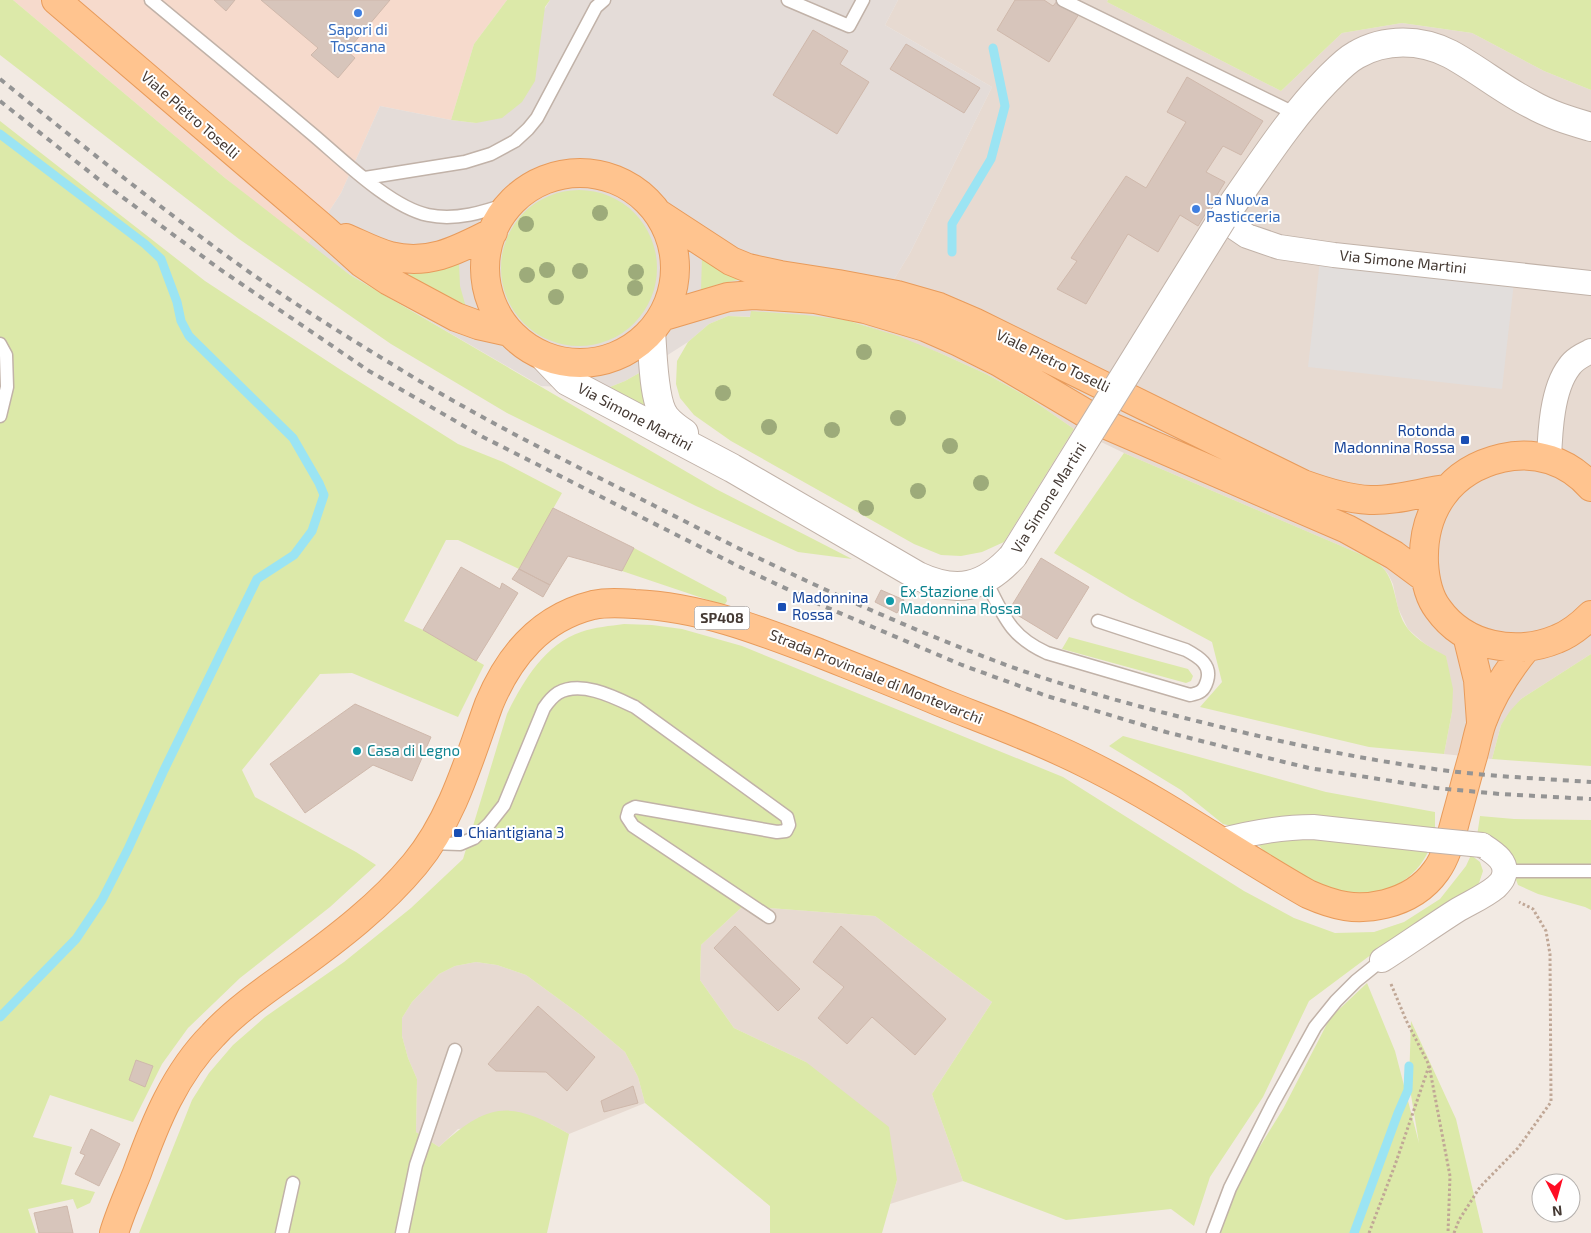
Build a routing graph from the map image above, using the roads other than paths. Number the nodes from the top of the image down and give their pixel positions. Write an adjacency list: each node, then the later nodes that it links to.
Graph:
1 (56, 0): 13 (main road, Viale Pietro Toselli)
2 (150, 0): 9 (lane)
3 (604, 0): 9 (lane)
4 (788, 0): 5 (lane)
5 (863, 0)
6 (1063, 0): 7 (lane)
7 (1296, 114): 8 (street, Via Simone Martini); 12 (street, Via Simone Martini)
8 (1591, 127)
9 (365, 178): 10 (lane)
10 (510, 203): 11 (main road, Viale Pietro Toselli); 14 (main road, Viale Pietro Toselli)
11 (658, 214): 16 (main road, Viale Pietro Toselli); 25 (main road, Viale Pietro Toselli)
12 (1222, 219): 15 (street, Via Simone Martini); 27 (street, Via Simone Martini, bridge)
13 (324, 229): 14 (main road, Viale Pietro Toselli); 17 (main road, Viale Pietro Toselli)
14 (494, 232): 17 (main road, Viale Pietro Toselli)
15 (1591, 283)
16 (658, 324): 20 (main road, Viale Pietro Toselli); 23 (street, Via Simone Martini); 26 (main road, Viale Pietro Toselli)
17 (505, 331): 20 (main road, Viale Pietro Toselli)
18 (0, 344): 21 (lane)
19 (1591, 350): 22 (street)
20 (545, 358): 23 (street, Via Simone Martini)
21 (0, 416)
22 (1550, 459): 24 (main road, Viale Pietro Toselli); 25 (main road, Viale Pietro Toselli)
23 (732, 468): 27 (street, Via Simone Martini)
24 (1591, 487)
25 (1447, 489): 26 (main road, Viale Pietro Toselli)
26 (1425, 578): 30 (main road, Viale Pietro Toselli)
27 (985, 579): 29 (lane)
28 (1591, 615): 31 (main road, Viale Pietro Toselli)
29 (1098, 622)
30 (1467, 635): 31 (main road, Viale Pietro Toselli); 32 (main road, Strada Provinciale di Montevarchi)
31 (1527, 648): 32 (main road, Strada Provinciale di Montevarchi)
32 (1481, 723): 33 (main road, Strada Provinciale di Montevarchi / SP408)
33 (1219, 841): 34 (main road, Strada Provinciale di Montevarchi / SP408); 36 (street, bridge)
34 (430, 843): 37 (lane); 41 (main road, Strada Provinciale di Montevarchi / SP408)
35 (1591, 871): 36 (lane)
36 (1500, 879): 38 (street)
37 (769, 917)
38 (1382, 960): 44 (lane)
39 (455, 1050): 43 (lane)
40 (293, 1183): 42 (lane)
41 (114, 1233)
42 (282, 1233)
43 (402, 1233)
44 (1213, 1233)

